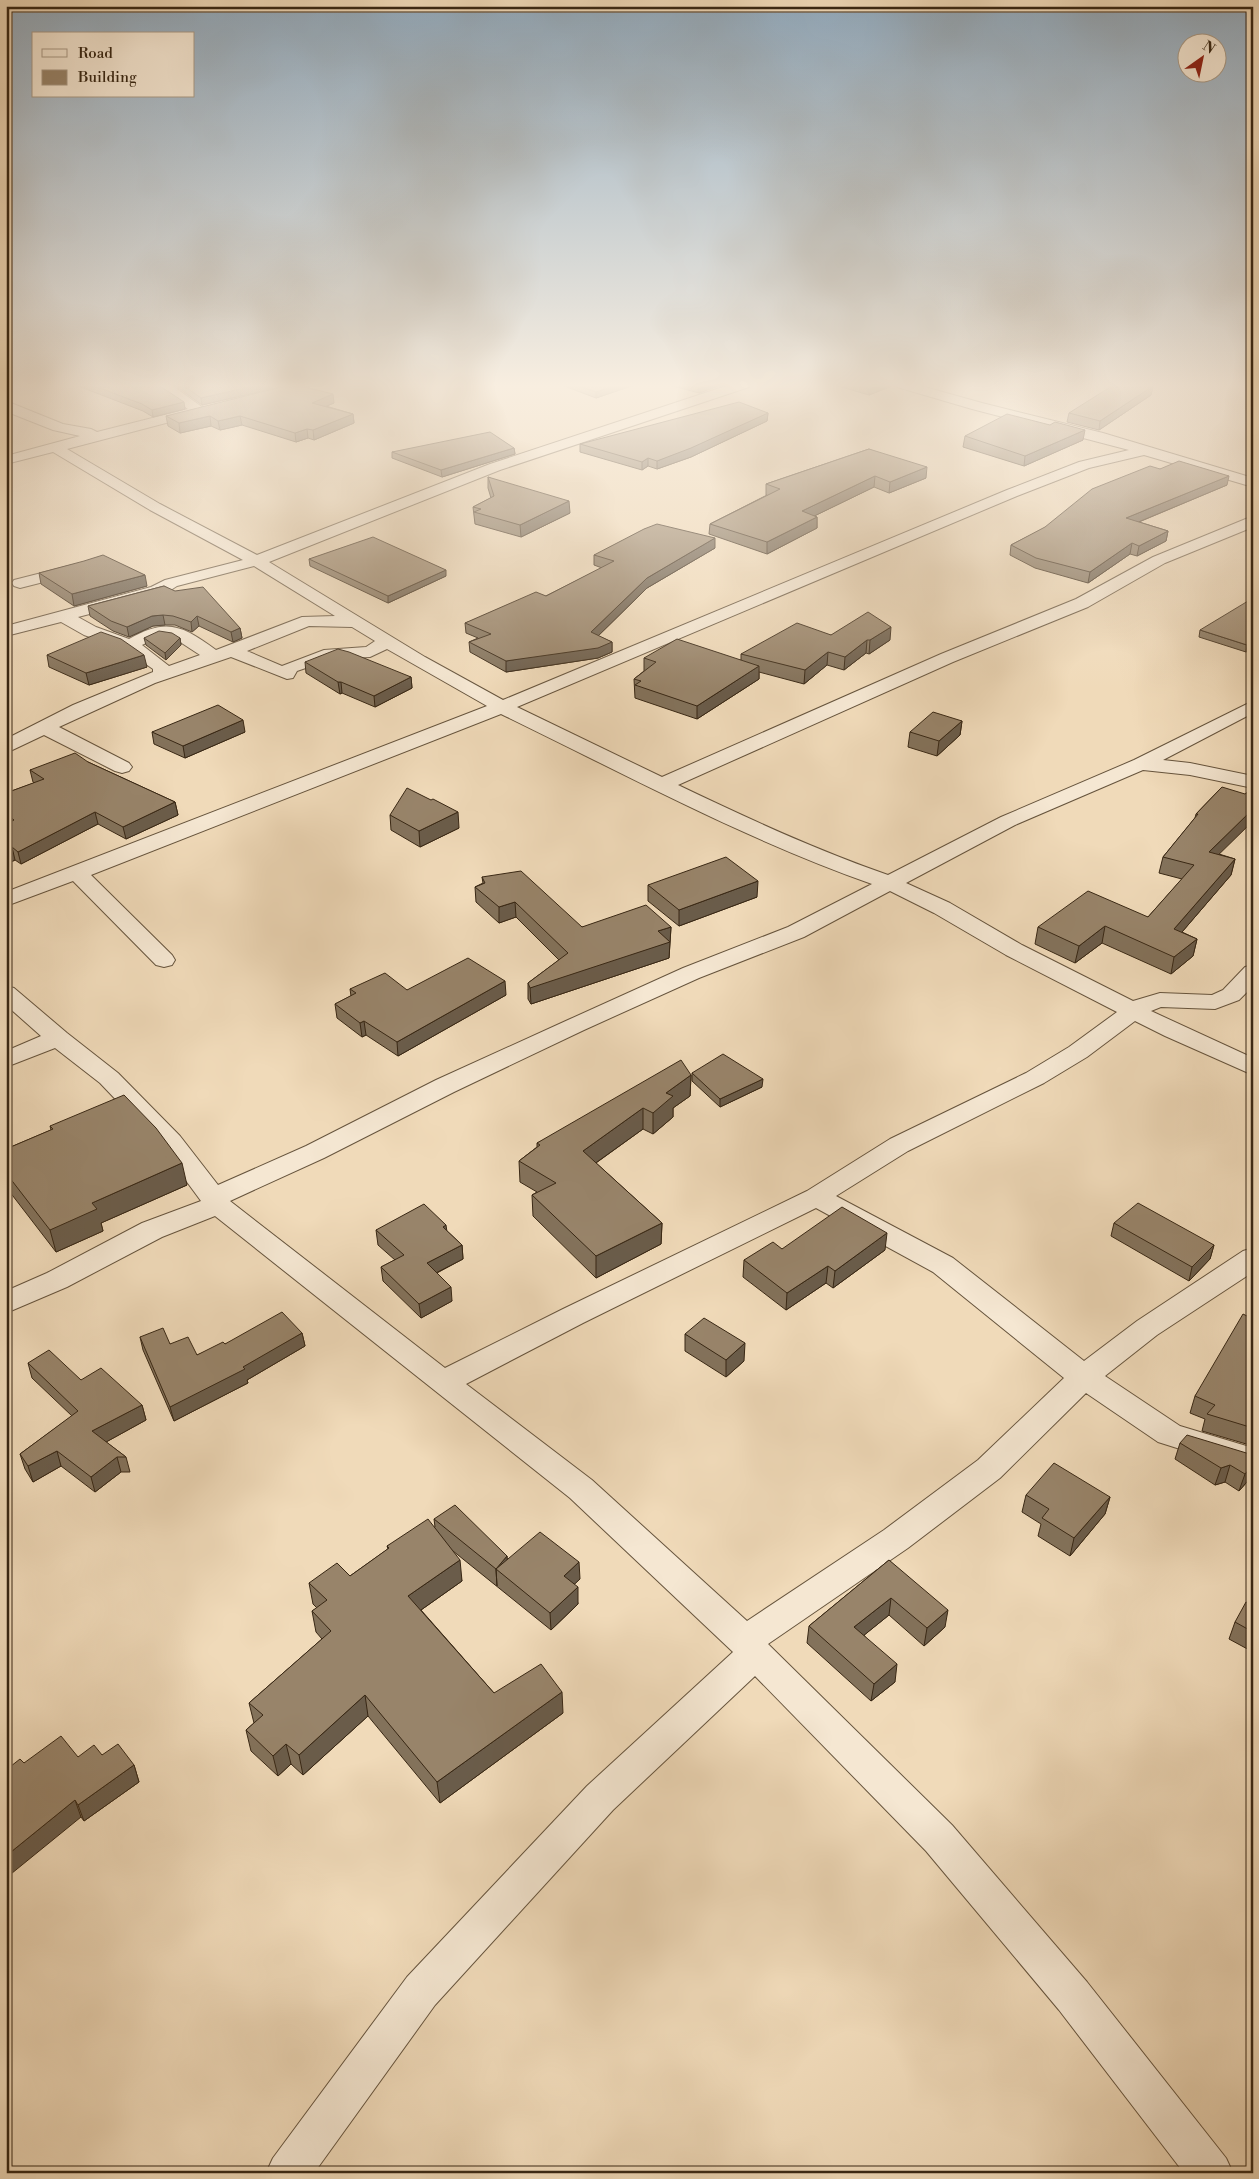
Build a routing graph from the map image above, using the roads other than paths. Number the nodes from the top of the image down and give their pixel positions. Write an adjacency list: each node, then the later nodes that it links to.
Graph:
1 (120, 486): 5 (street)
2 (448, 486): 5 (street)
3 (1029, 486): 17 (street)
4 (1253, 520): 23 (street)
5 (256, 562): 8 (street); 9 (street)
6 (80, 568): 7 (street)
7 (20, 584)
8 (62, 615): 10 (street); 12 (street)
9 (356, 622): 11 (street); 13 (street)
10 (6, 631)
11 (386, 642): 13 (street); 17 (street)
12 (130, 646): 14 (street); 15 (street)
13 (233, 650): 14 (street)
14 (214, 658): 15 (street)
15 (161, 675): 18 (street)
16 (1253, 706): 20 (street)
17 (502, 707): 23 (street); 24 (street)
18 (45, 728): 19 (street); 21 (street)
19 (6, 748)
20 (1141, 764): 22 (street); 25 (street)
21 (122, 766)
22 (1253, 782)
23 (662, 784): 25 (street)
24 (77, 873): 26 (street); 27 (street)
25 (890, 883): 30 (street); 35 (street)
26 (6, 900)
27 (164, 960)
28 (1253, 972): 30 (street)
29 (6, 993): 31 (street)
30 (1135, 1012): 33 (street); 34 (street)
31 (58, 1038): 32 (street); 35 (street)
32 (6, 1060)
33 (1253, 1067)
34 (816, 1197): 38 (street); 39 (street)
35 (216, 1201): 37 (street); 39 (street)
36 (1253, 1258): 38 (street)
37 (6, 1303)
38 (1084, 1377): 40 (street); 41 (street)
39 (443, 1383): 41 (street)
40 (1253, 1460)
41 (750, 1647): 42 (street); 43 (street)
42 (288, 2173)
43 (1211, 2173)

